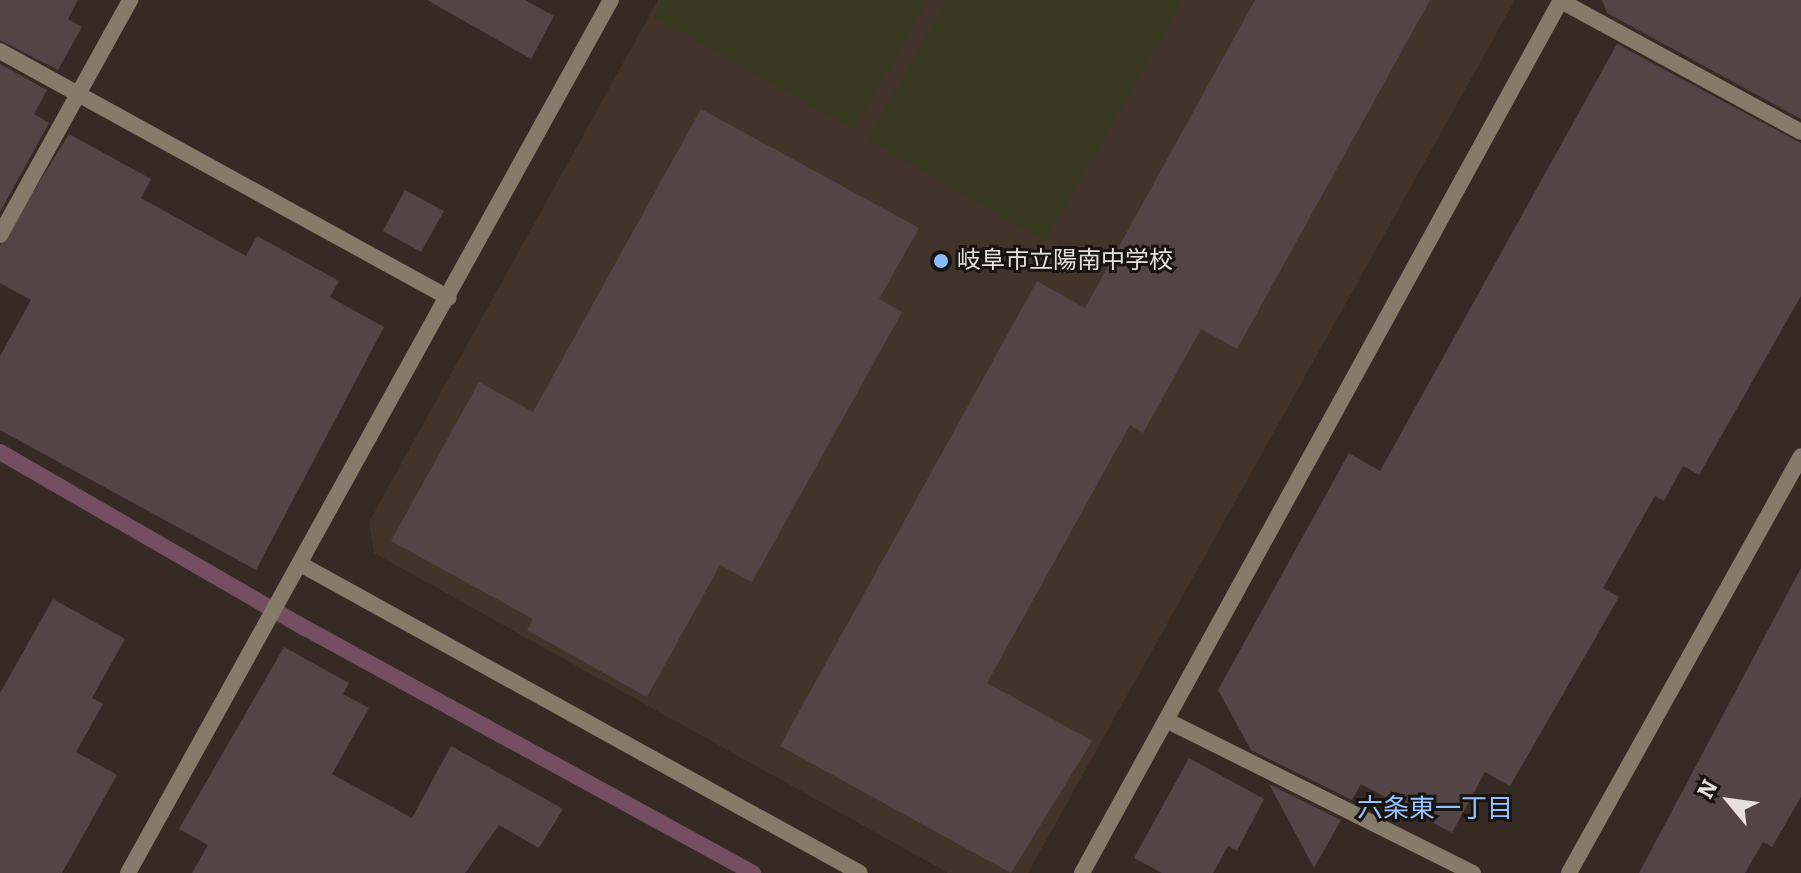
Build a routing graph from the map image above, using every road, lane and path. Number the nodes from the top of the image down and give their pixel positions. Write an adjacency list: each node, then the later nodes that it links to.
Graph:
1 (130, 0): 5 (street)
2 (611, 0): 8 (street)
3 (1561, 0): 6 (street); 11 (street)
4 (0, 51): 5 (street)
5 (78, 94): 7 (street); 8 (street)
6 (1801, 132)
7 (0, 235)
8 (449, 298): 10 (street)
9 (1801, 456): 16 (street)
10 (302, 565): 12 (street); 13 (street)
11 (1166, 720): 14 (street); 15 (street)
12 (128, 873)
13 (860, 873)
14 (1082, 873)
15 (1473, 873)
16 (1569, 873)

